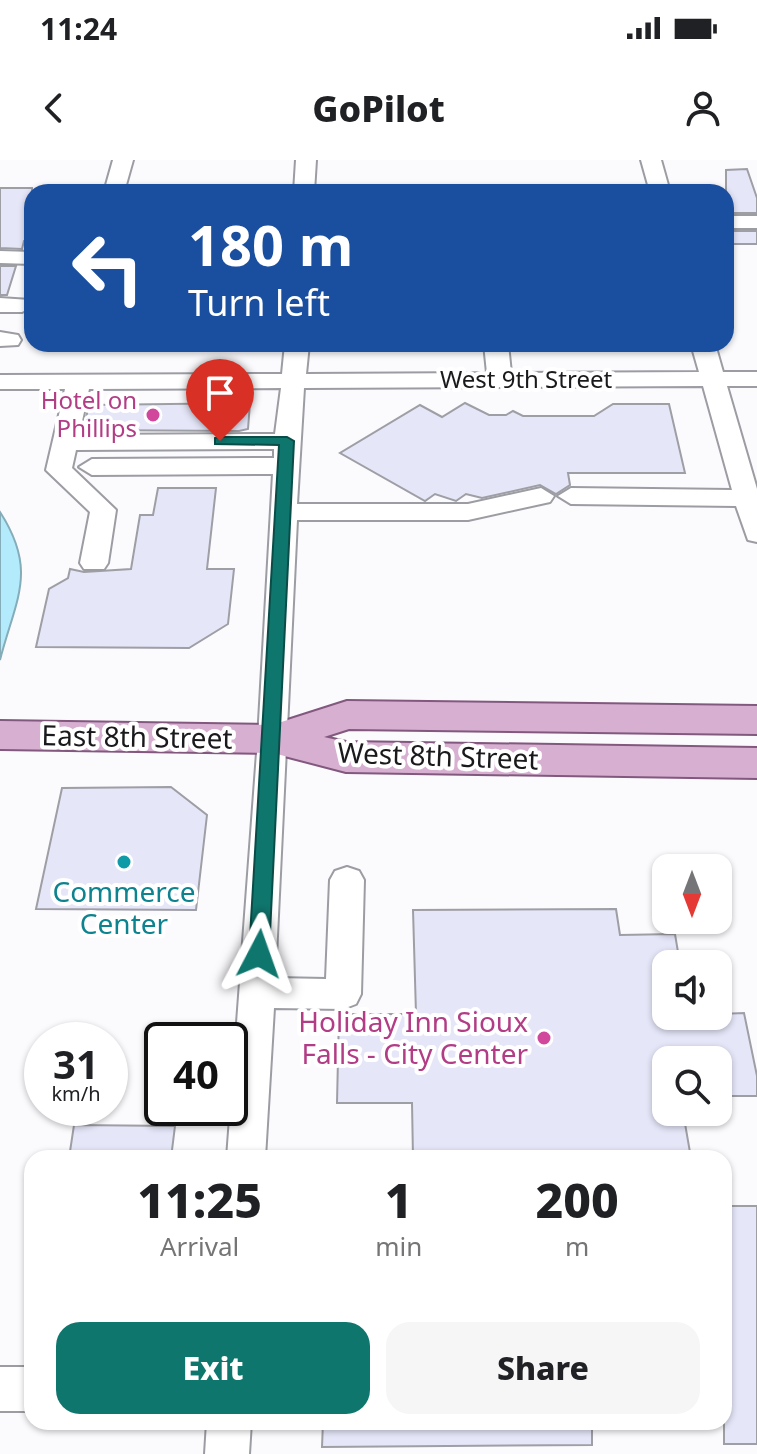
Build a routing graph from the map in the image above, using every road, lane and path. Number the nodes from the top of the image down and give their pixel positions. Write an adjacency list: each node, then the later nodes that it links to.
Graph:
1 (123, 160): 4 (street)
2 (306, 160): 5 (street)
3 (651, 160): 6 (street)
4 (116, 184)
5 (304, 184)
6 (658, 184)
7 (734, 222): 8 (street)
8 (757, 222)
9 (0, 257): 10 (street)
10 (24, 258)
11 (296, 352): 17 (street)
12 (497, 352): 16 (street)
13 (705, 352): 14 (street)
14 (713, 379): 15 (street, West 9th Street); 16 (street, West 9th Street); 25 (street)
15 (757, 379)
16 (500, 380): 17 (street, West 9th Street)
17 (294, 381): 19 (street, West 9th Street); 21 (street)
18 (0, 382): 19 (street, West 9th Street)
19 (79, 382): 20 (street)
20 (65, 443): 21 (street); 28 (street)
21 (286, 454): 22 (street); 26 (street)
22 (92, 467)
23 (541, 496): 26 (street)
24 (571, 496): 25 (street)
25 (747, 498): 27 (street)
26 (284, 512): 31 (street)
27 (757, 534)
28 (94, 563)
29 (757, 720): 31 (main road, West 8th Street)
30 (0, 735): 31 (main road, East 8th Street)
31 (273, 739): 32 (main road, West 8th Street); 34 (street)
32 (757, 763)
33 (347, 880): 34 (street)
34 (257, 993): 35 (street)
35 (247, 1150)
36 (0, 1389): 37 (street)
37 (24, 1389)
38 (228, 1430): 39 (street)
39 (227, 1454)

